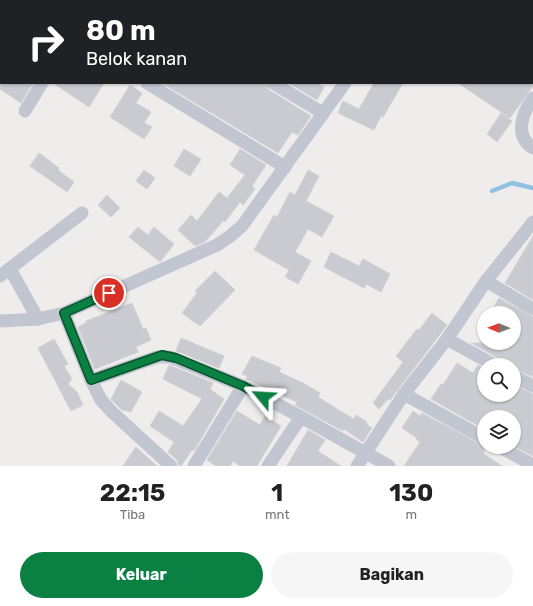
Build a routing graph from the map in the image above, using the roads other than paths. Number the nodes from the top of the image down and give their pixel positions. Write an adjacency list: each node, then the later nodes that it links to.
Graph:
1 (41, 84): 6 (street)
2 (150, 84): 9 (street)
3 (275, 84): 7 (street)
4 (344, 84): 7 (street)
5 (533, 98): 8 (street)
6 (25, 111)
7 (324, 113): 9 (street)
8 (533, 148)
9 (285, 167): 15 (street)
10 (82, 213): 12 (street)
11 (531, 226): 13 (street)
12 (5, 273): 16 (street)
13 (486, 280): 14 (street); 18 (street)
14 (533, 309)
15 (64, 313): 16 (street); 20 (street)
16 (38, 319): 17 (street)
17 (0, 321)
18 (447, 339): 19 (street); 24 (street)
19 (481, 358)
20 (91, 380): 22 (street); 30 (street)
21 (521, 380): 23 (street)
22 (243, 386): 25 (street); 31 (street)
23 (533, 386)
24 (404, 394): 26 (street); 27 (street)
25 (301, 417): 27 (street); 32 (street)
26 (477, 434)
27 (364, 452): 33 (street); 34 (street)
28 (513, 454): 29 (street)
29 (533, 465)
30 (171, 466)
31 (194, 466)
32 (268, 466)
33 (357, 466)
34 (389, 466)

